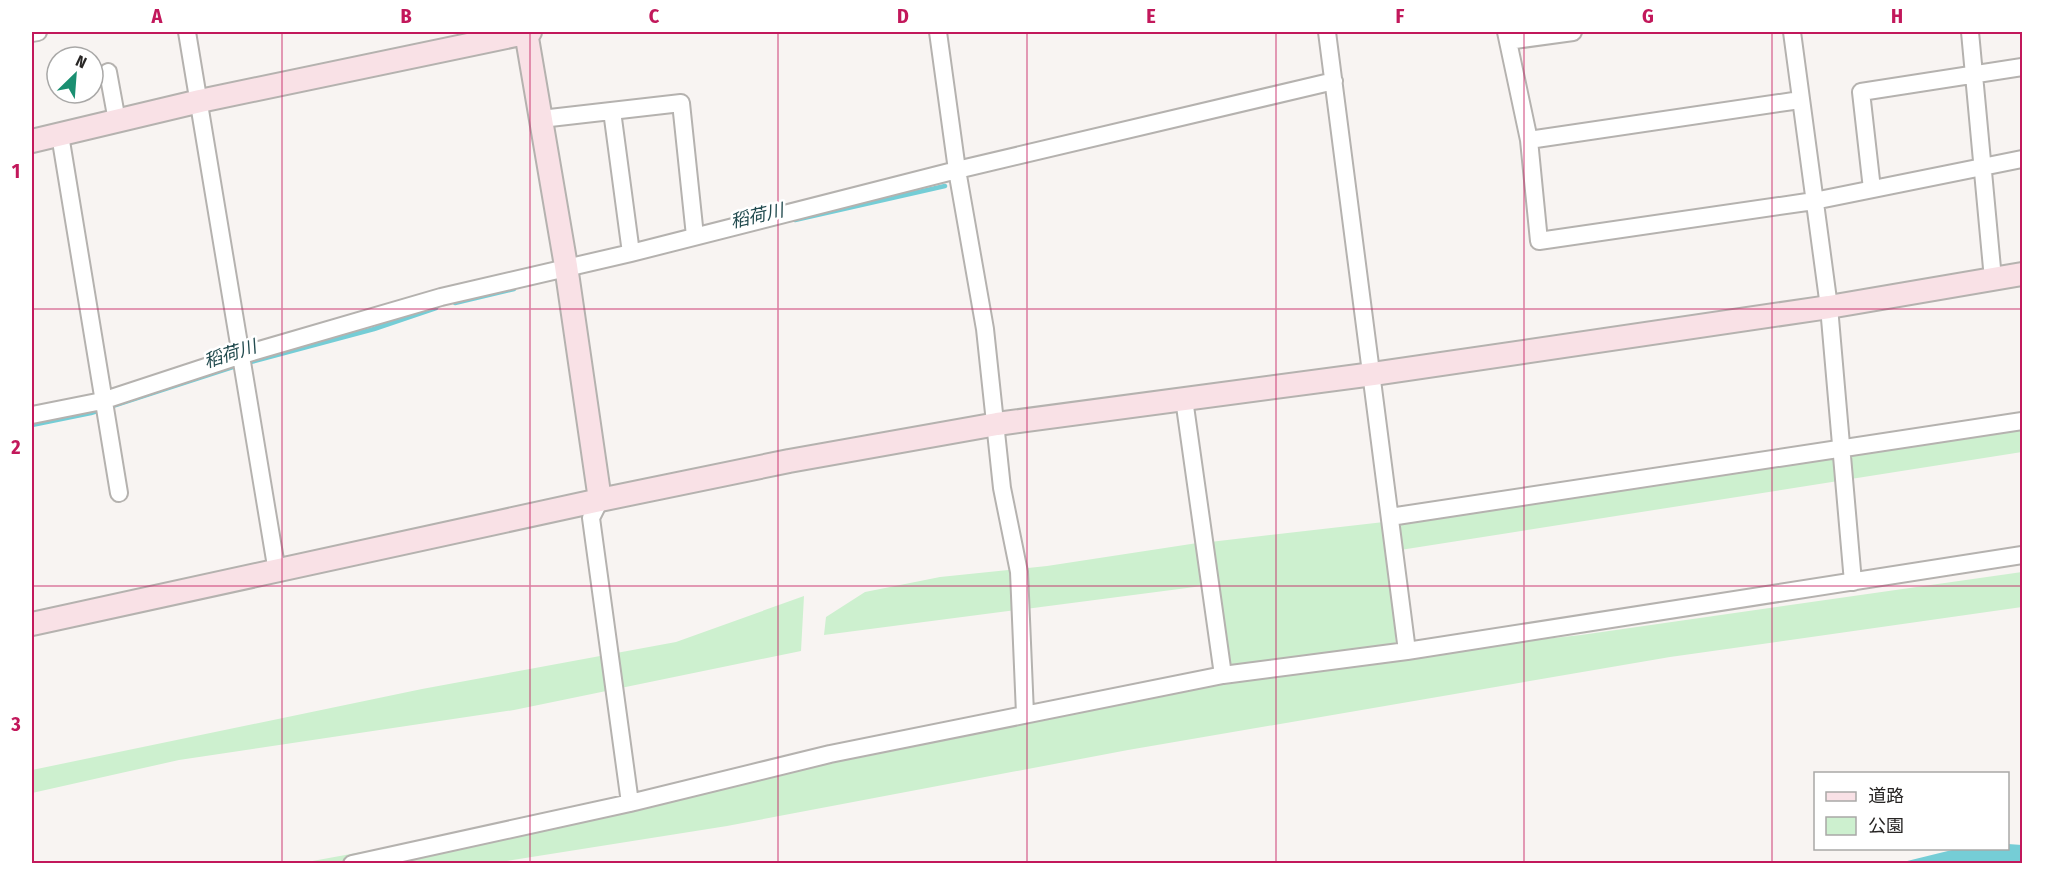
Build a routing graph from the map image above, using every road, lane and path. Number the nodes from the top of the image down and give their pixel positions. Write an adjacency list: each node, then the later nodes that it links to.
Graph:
1 (38, 32): 9 (street)
2 (187, 32): 16 (street)
3 (528, 32): 16 (street); 18 (street)
4 (938, 32): 25 (street)
5 (1327, 32): 14 (street)
6 (1573, 32): 10 (street)
7 (1792, 32): 15 (street)
8 (1970, 32): 13 (street)
9 (32, 33)
10 (1507, 36): 22 (street)
11 (2022, 67): 13 (street)
12 (108, 72): 19 (street)
13 (1972, 74): 24 (street); 26 (street)
14 (1334, 81): 25 (street); 35 (street)
15 (1800, 100): 22 (street); 27 (street)
16 (200, 101): 19 (street); 34 (street)
17 (612, 111): 18 (street); 28 (street); 29 (street)
18 (541, 119): 30 (street)
19 (117, 121): 20 (street)
20 (60, 135): 21 (street); 37 (street)
21 (32, 141)
22 (1529, 141): 27 (street)
23 (2022, 159): 24 (street)
24 (1982, 167): 26 (street); 32 (street)
25 (957, 170): 28 (street); 40 (street)
26 (1872, 189): 27 (street)
27 (1814, 201): 33 (street)
28 (695, 237): 29 (street)
29 (631, 253): 30 (street)
30 (566, 266): 34 (street); 43 (street)
31 (2022, 274): 32 (street)
32 (1993, 279): 33 (street)
33 (1829, 307): 35 (street); 41 (street)
34 (242, 355): 37 (street); 46 (street)
35 (1372, 374): 36 (street); 44 (street)
36 (1184, 399): 40 (street); 50 (street)
37 (102, 401): 38 (street); 42 (street)
38 (32, 415)
39 (2022, 421): 41 (street)
40 (997, 424): 43 (street); 51 (street)
41 (1841, 448): 44 (street); 47 (street)
42 (119, 493)
43 (600, 500): 46 (street); 52 (street)
44 (1390, 517): 49 (street)
45 (2022, 555): 47 (street)
46 (277, 572): 48 (street)
47 (1853, 582): 49 (street)
48 (32, 624)
49 (1407, 651): 50 (street)
50 (1223, 675): 51 (street)
51 (1025, 714): 52 (street)
52 (630, 803): 53 (street)
53 (352, 864)

